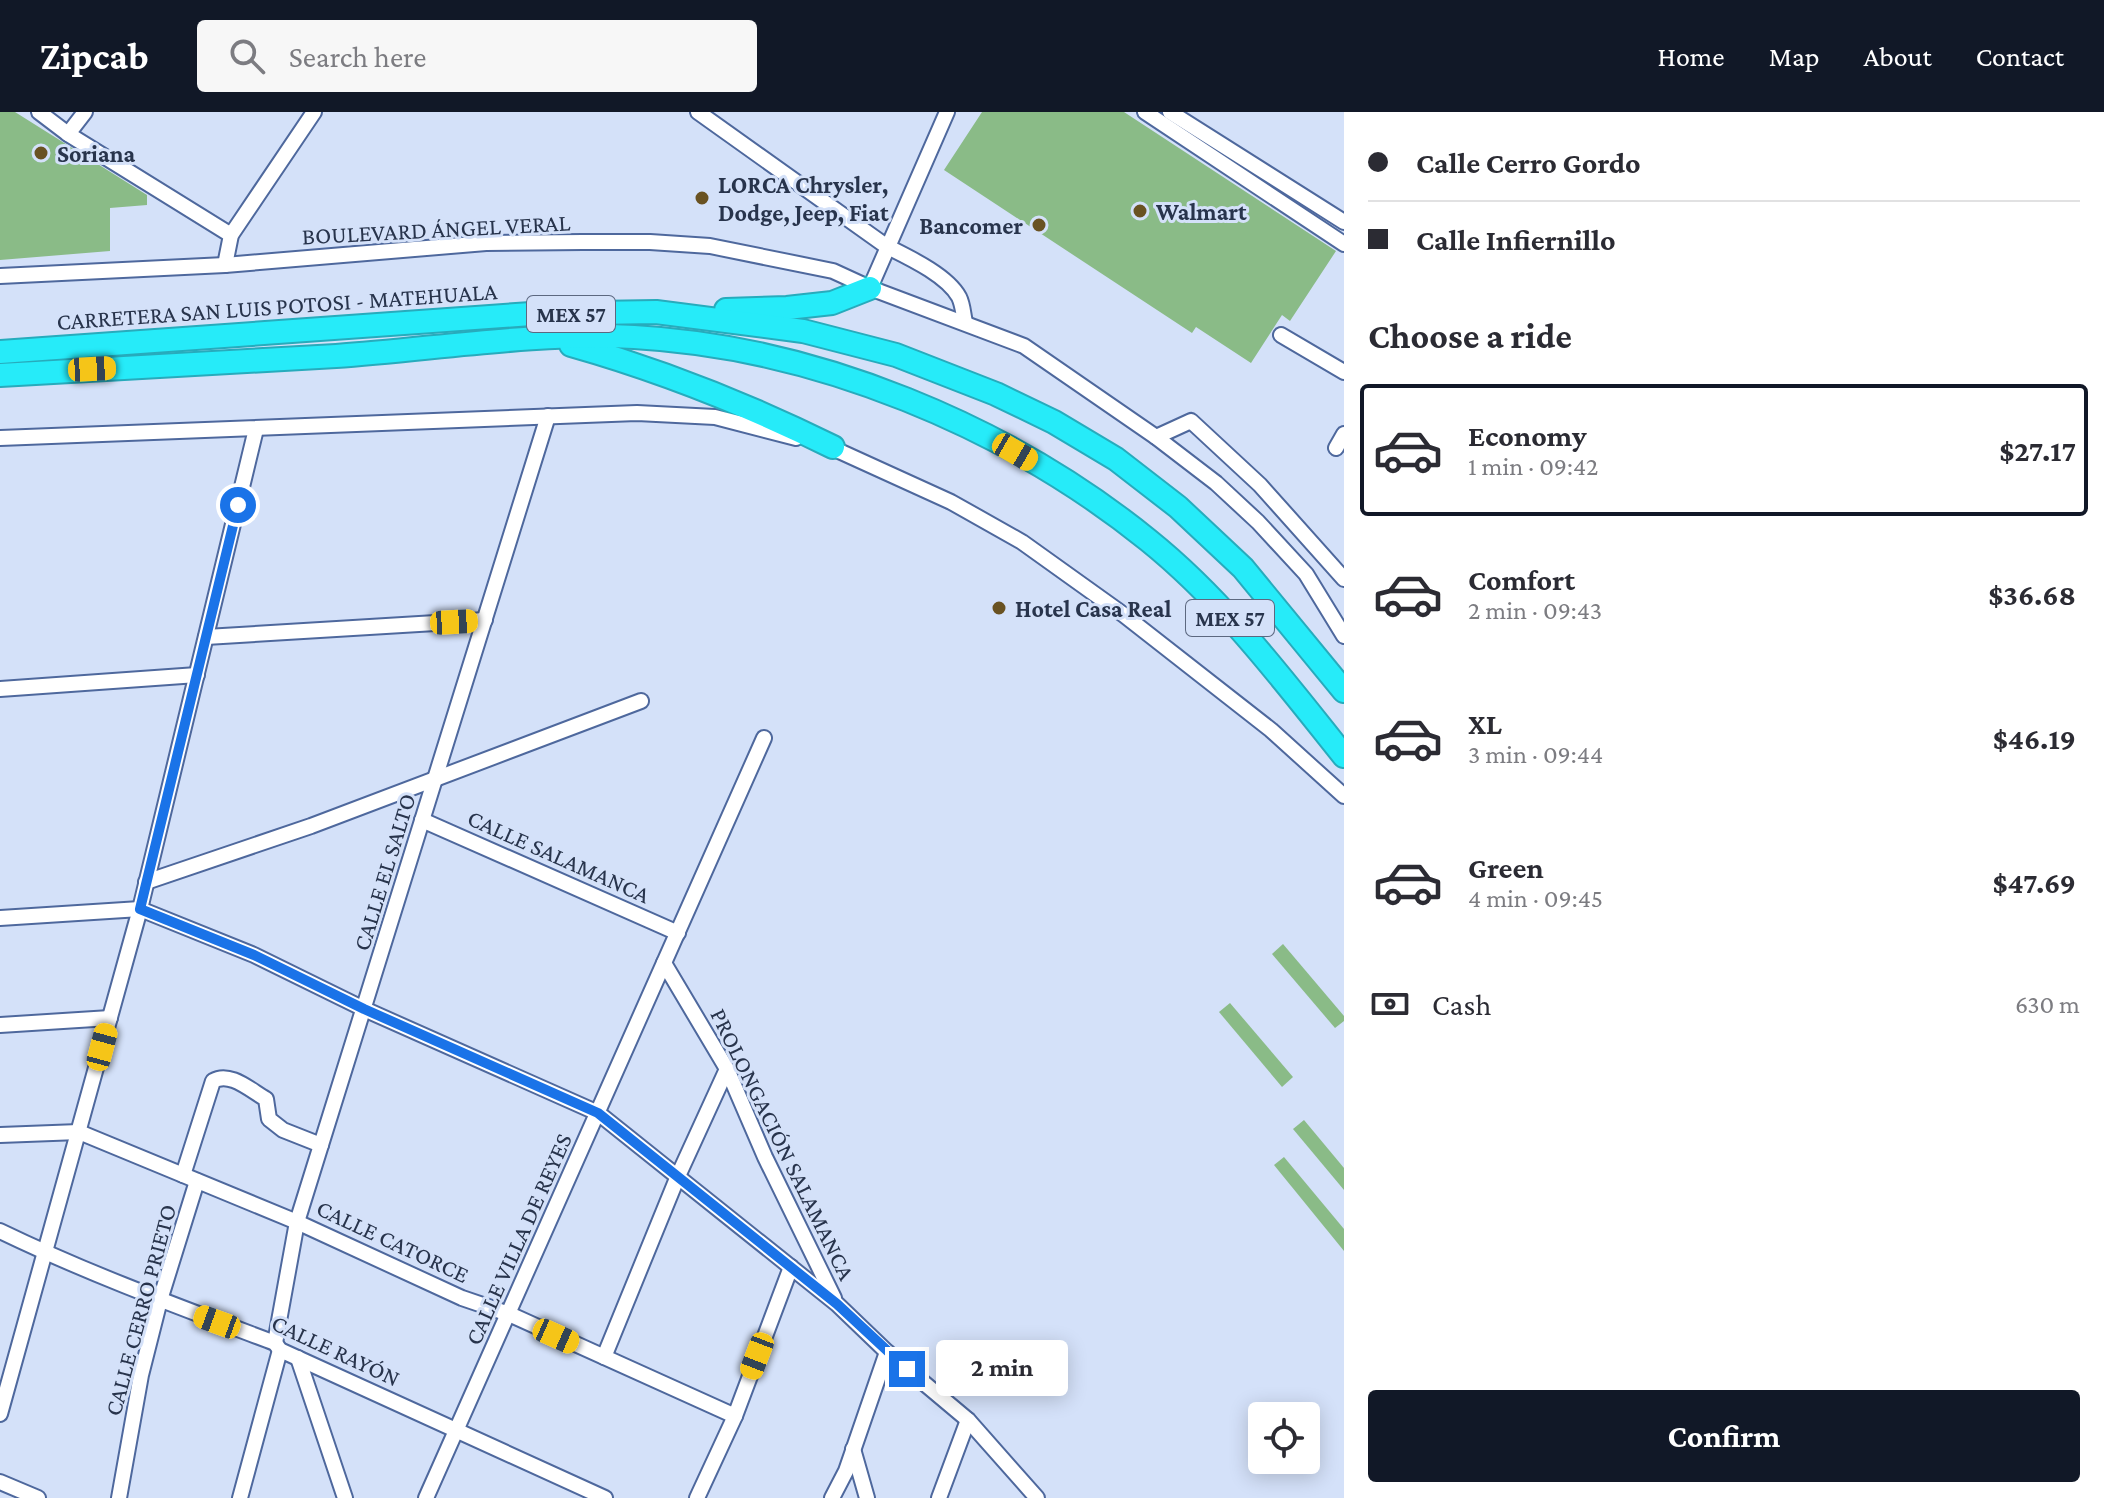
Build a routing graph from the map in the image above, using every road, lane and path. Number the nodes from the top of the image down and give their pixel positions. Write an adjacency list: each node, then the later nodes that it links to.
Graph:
1 (39, 112): 8 (street)
2 (85, 112): 8 (street)
3 (314, 112): 10 (street)
4 (698, 112): 12 (street)
5 (947, 112): 12 (street)
6 (1145, 112): 11 (street)
7 (1170, 112): 9 (street)
8 (68, 134): 10 (street)
9 (1344, 222)
10 (231, 235): 13 (street)
11 (1344, 244)
12 (886, 246): 15 (street); 17 (street)
13 (225, 265): 14 (street, BOULEVARD ÁNGEL VERAL); 15 (street, BOULEVARD ÁNGEL VERAL)
14 (0, 276)
15 (870, 288): 16 (highway); 17 (street, BOULEVARD ÁNGEL VERAL)
16 (656, 312): 20 (highway, CARRETERA SAN LUIS POTOSI - MATEHUALA / MEX 57); 37 (highway, CARRETERA SAN LUIS POTOSI - MATEHUALA / MEX 57)
17 (965, 322): 26 (street, BOULEVARD ÁNGEL VERAL)
18 (1281, 335): 21 (street)
19 (547, 338): 22 (highway, CARRETERA SAN LUIS POTOSI - MATEHUALA / MEX 57); 28 (highway); 40 (highway, CARRETERA SAN LUIS POTOSI - MATEHUALA / MEX 57)
20 (0, 352)
21 (1344, 372)
22 (0, 375)
23 (548, 416): 24 (street); 28 (street); 32 (street, CALLE EL SALTO)
24 (256, 429): 27 (street); 34 (street)
25 (1344, 434): 29 (street)
26 (1156, 437): 30 (street); 31 (street, BOULEVARD ÁNGEL VERAL)
27 (0, 438)
28 (833, 447): 42 (street)
29 (1336, 448)
30 (1344, 579)
31 (1339, 613): 33 (street, BOULEVARD ÁNGEL VERAL)
32 (485, 620): 34 (street); 41 (street, CALLE EL SALTO)
33 (1344, 636)
34 (206, 637): 35 (street)
35 (197, 675): 36 (street); 44 (street)
36 (0, 689)
37 (1344, 691)
38 (641, 701): 41 (street)
39 (764, 738): 47 (street, CALLE VILLA DE REYES)
40 (1344, 756)
41 (436, 779): 43 (street, CALLE EL SALTO); 44 (street)
42 (1344, 796)
43 (422, 820): 47 (street, CALLE SALAMANCA); 49 (street, CALLE EL SALTO)
44 (146, 882): 45 (street)
45 (140, 909): 46 (street); 49 (street); 50 (street)
46 (0, 918)
47 (678, 933): 48 (street, CALLE VILLA DE REYES)
48 (664, 963): 52 (street, PROLONGACIÓN SALAMANCA); 53 (street, CALLE VILLA DE REYES)
49 (364, 1009): 53 (street); 56 (street, CALLE EL SALTO)
50 (110, 1018): 51 (street); 54 (street)
51 (0, 1025)
52 (727, 1069): 57 (street); 64 (street, PROLONGACIÓN SALAMANCA)
53 (598, 1113): 57 (street); 65 (street, CALLE VILLA DE REYES)
54 (79, 1132): 55 (street); 58 (street, CALLE CATORCE); 61 (street)
55 (0, 1135)
56 (321, 1145): 58 (street, CALLE CERRO PRIETO); 59 (street, CALLE EL SALTO)
57 (678, 1176): 62 (street); 68 (street)
58 (190, 1178): 59 (street, CALLE CATORCE); 63 (street, CALLE CERRO PRIETO)
59 (297, 1222): 65 (street, CALLE CATORCE); 66 (street, CALLE EL SALTO)
60 (0, 1231): 61 (street, CALLE RAYÓN)
61 (46, 1253): 63 (street, CALLE RAYÓN); 70 (street)
62 (791, 1267): 64 (street); 71 (street)
63 (160, 1300): 66 (street, CALLE RAYÓN); 77 (street, CALLE CERRO PRIETO)
64 (837, 1304): 67 (street)
65 (509, 1314): 68 (street, CALLE CATORCE); 73 (street, CALLE VILLA DE REYES)
66 (277, 1347): 69 (street, CALLE RAYÓN); 78 (street, CALLE EL SALTO)
67 (887, 1352): 72 (street); 74 (street)
68 (604, 1357): 71 (street, CALLE CATORCE)
69 (298, 1358): 73 (street, CALLE RAYÓN); 79 (street)
70 (0, 1414)
71 (735, 1416): 82 (street)
72 (968, 1420): 85 (street); 86 (street)
73 (457, 1431): 80 (street, CALLE VILLA DE REYES); 81 (street, CALLE RAYÓN)
74 (853, 1449): 83 (street); 84 (street)
75 (0, 1482): 76 (street)
76 (38, 1498)
77 (119, 1498)
78 (240, 1498)
79 (345, 1498)
80 (426, 1498)
81 (605, 1498)
82 (697, 1498)
83 (832, 1498)
84 (867, 1498)
85 (939, 1498)
86 (1037, 1498)

